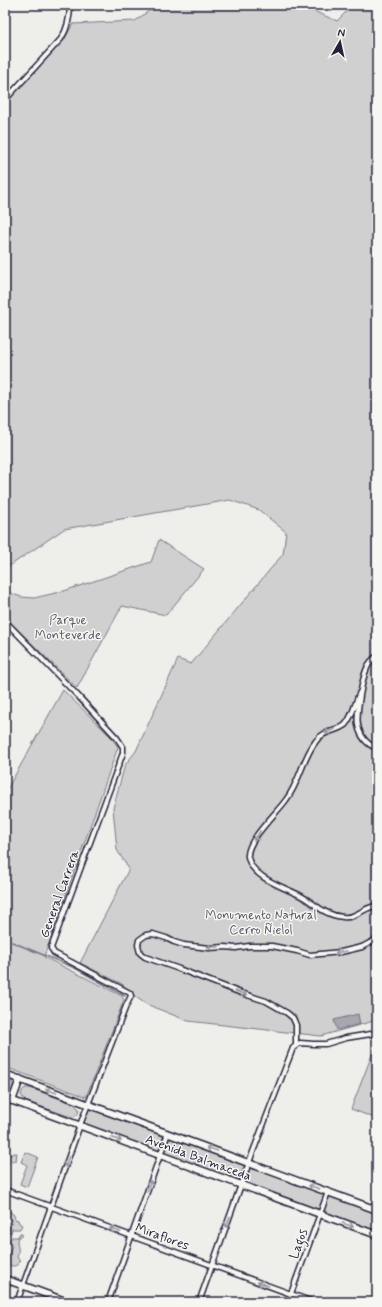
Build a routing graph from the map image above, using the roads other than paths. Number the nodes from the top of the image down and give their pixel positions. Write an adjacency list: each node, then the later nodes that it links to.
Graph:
1 (70, 5): 2 (street)
2 (5, 100)
3 (5, 622): 15 (street, General Carrera)
4 (377, 656): 5 (street)
5 (360, 692): 6 (street); 7 (street, one-way to 7)
6 (377, 748)
7 (377, 906)
8 (377, 938): 10 (street, one-way to 10)
9 (377, 1033): 10 (street)
10 (296, 1045): 19 (street)
11 (5, 1074): 12 (main road, Avenida Balmaceda)
12 (20, 1079): 14 (main road); 15 (main road, Avenida Balmaceda, one-way to 12)
13 (5, 1098): 14 (main road, Avenida Balmaceda)
14 (12, 1100): 16 (main road, Avenida Balmaceda)
15 (88, 1104): 16 (street, General Carrera); 17 (main road, Avenida Balmaceda)
16 (80, 1125): 18 (main road, Avenida Balmaceda, one-way to 18); 23 (street, General Carrera, one-way to 23)
17 (168, 1133): 18 (street); 19 (main road, Avenida Balmaceda, one-way to 17)
18 (160, 1155): 20 (main road, Avenida Balmaceda); 27 (street, one-way to 18)
19 (249, 1163): 20 (street); 22 (main road, Avenida Balmaceda, one-way to 19)
20 (241, 1185): 25 (main road, Avenida Balmaceda); 28 (street, one-way to 28)
21 (5, 1190): 23 (street, Miraflores)
22 (328, 1192): 24 (main road, Avenida Balmaceda); 25 (street, Lagos)
23 (51, 1207): 27 (street, Miraflores, one-way to 23); 30 (street, General Carrera)
24 (377, 1210)
25 (320, 1214): 26 (main road, Avenida Balmaceda, one-way to 26); 31 (street, Lagos)
26 (377, 1235)
27 (132, 1236): 28 (street, Miraflores); 34 (street)
28 (212, 1265): 31 (street, Miraflores, one-way to 28); 35 (street)
29 (5, 1279): 30 (main road)
30 (23, 1286): 32 (street, General Carrera); 33 (main road)
31 (291, 1294): 36 (street, Lagos); 37 (street, Miraflores)
32 (17, 1302)
33 (68, 1302)
34 (108, 1302)
35 (198, 1302)
36 (288, 1302)
37 (313, 1302)

